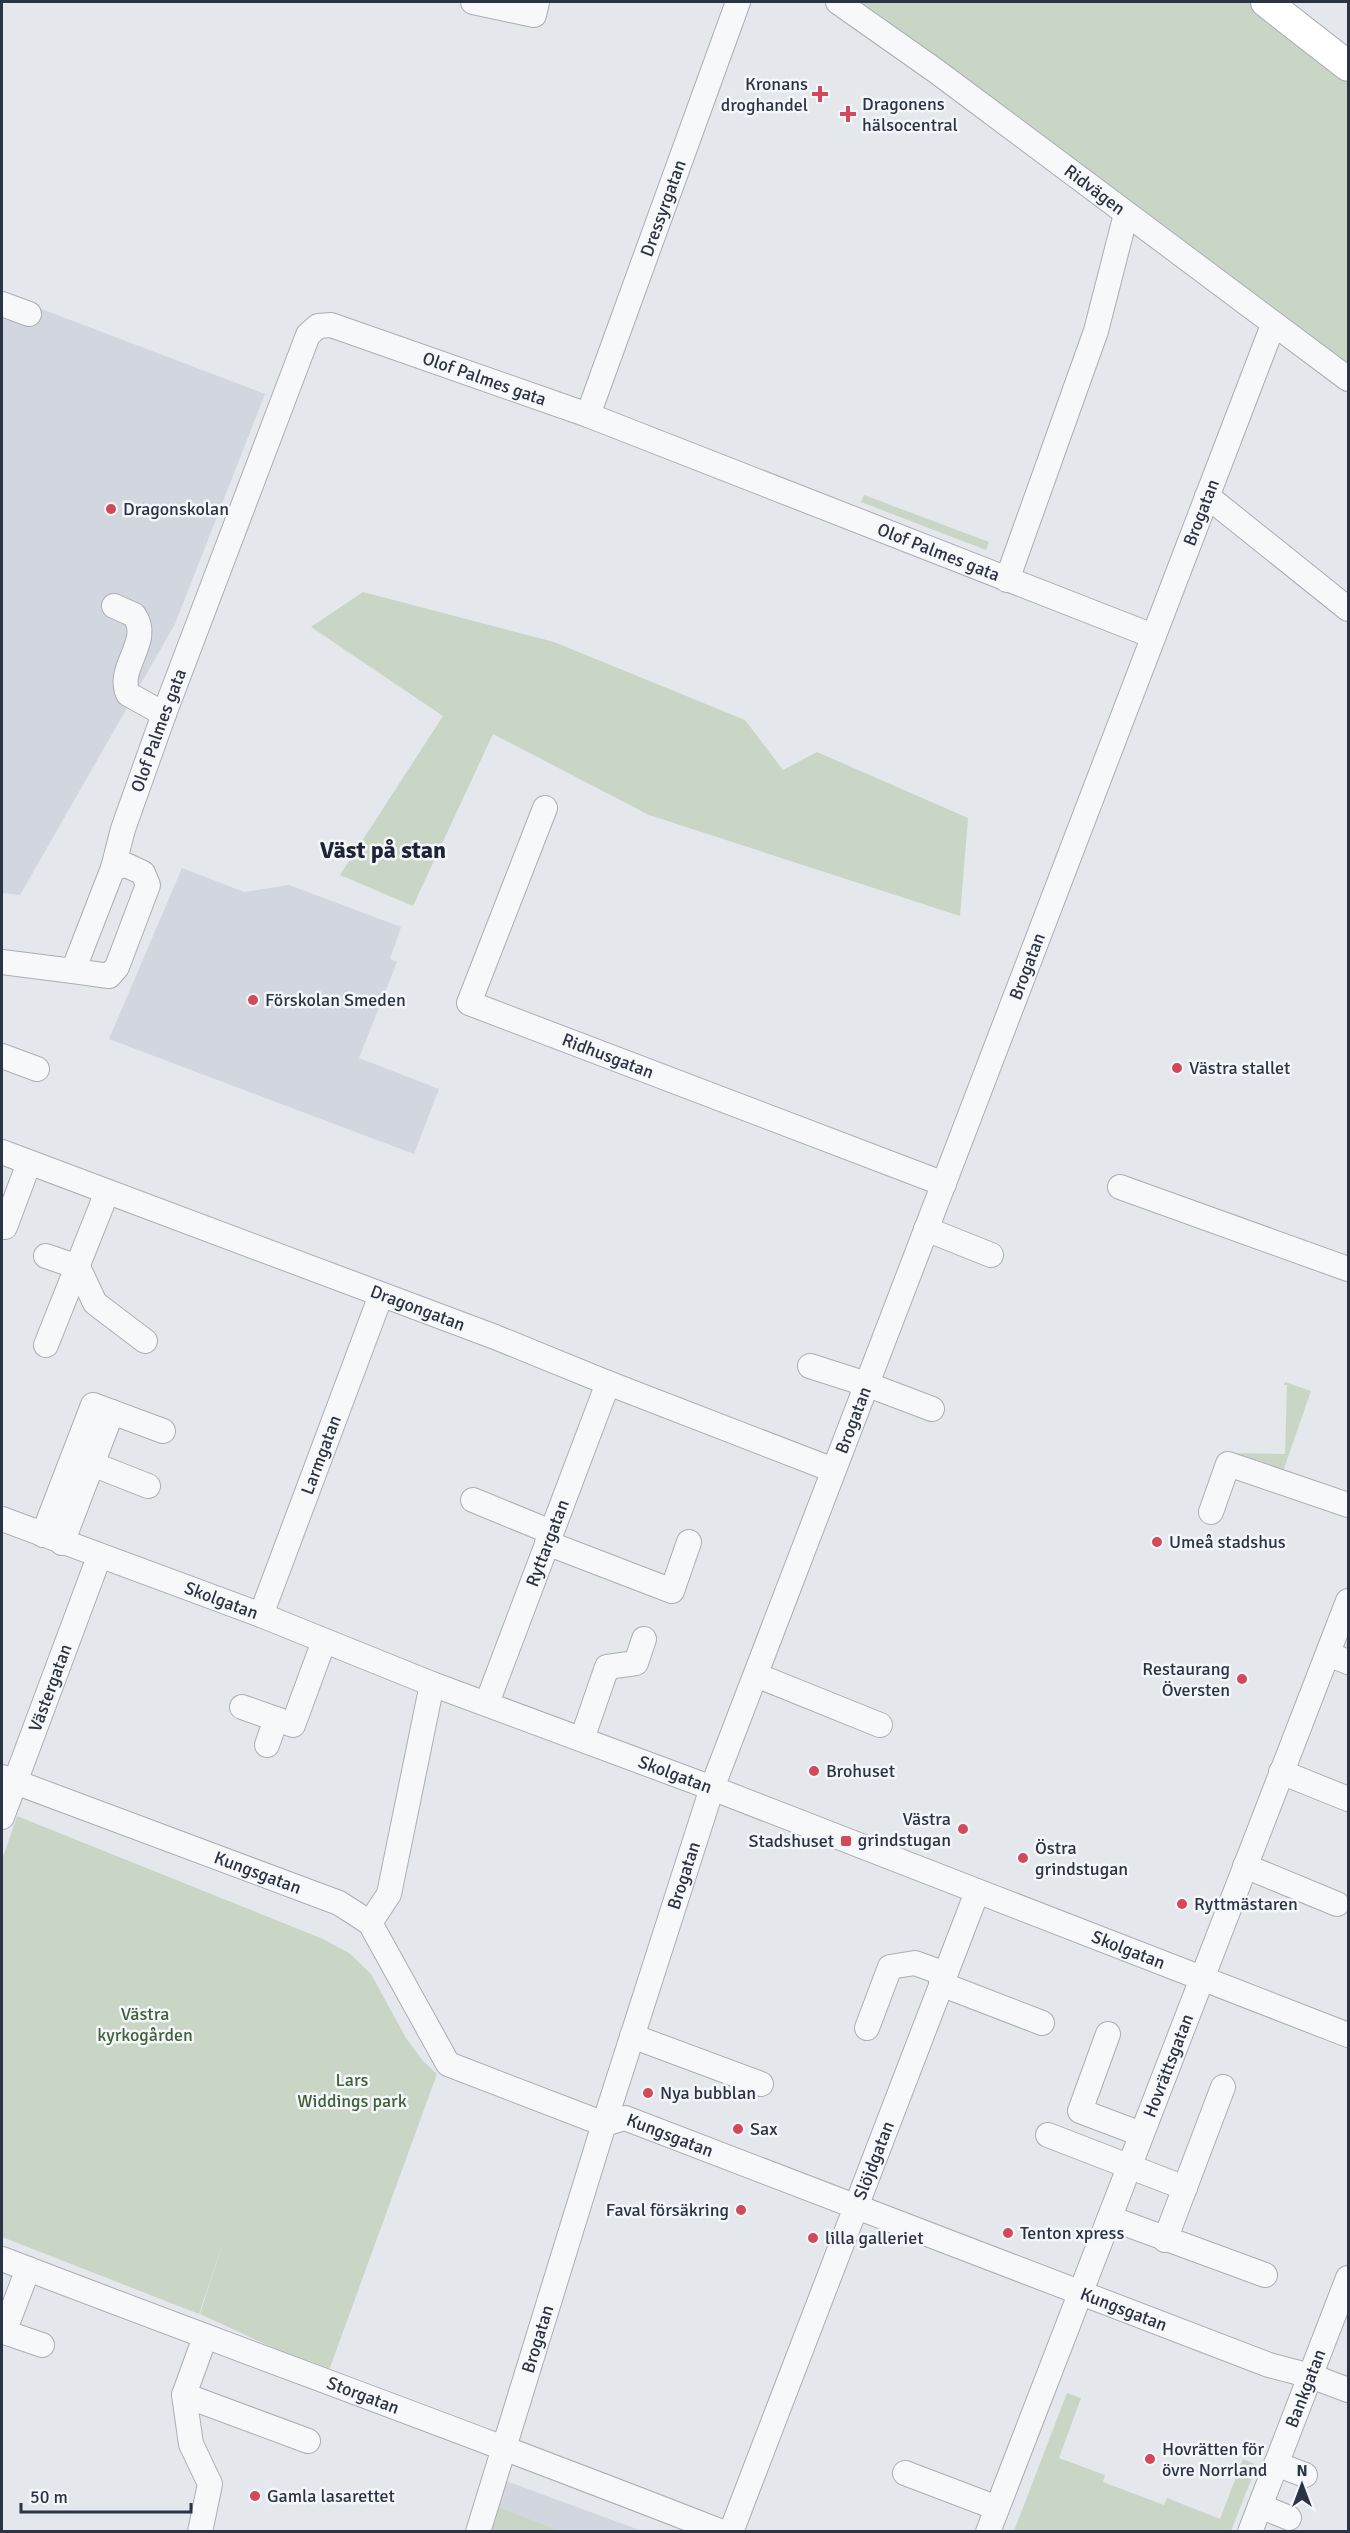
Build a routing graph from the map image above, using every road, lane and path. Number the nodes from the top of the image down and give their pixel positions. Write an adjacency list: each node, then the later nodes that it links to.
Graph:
1 (473, 2): 2 (street)
2 (537, 2)
3 (738, 2): 12 (street, Dressyrgatan)
4 (838, 2): 7 (street, Ridvägen)
5 (1266, 2): 6 (main road)
6 (1348, 66)
7 (1126, 214): 10 (street, Ridvägen); 14 (street)
8 (2, 304): 9 (street)
9 (29, 314)
10 (1273, 325): 11 (street, Ridvägen); 13 (street, Brogatan)
11 (1348, 380)
12 (588, 415): 14 (street, Olof Palmes gata); 18 (street, Olof Palmes gata)
13 (1207, 496): 16 (street); 17 (street, Brogatan)
14 (1007, 580): 17 (street, Olof Palmes gata)
15 (114, 606): 18 (street)
16 (1348, 609)
17 (1152, 636): 27 (street, Brogatan)
18 (164, 714): 20 (street, Olof Palmes gata)
19 (545, 808): 27 (street, Ridhusgatan)
20 (113, 868): 22 (street, Olof Palmes gata); 22 (street)
21 (2, 962): 22 (street)
22 (74, 971)
23 (2, 1056): 24 (street)
24 (37, 1069)
25 (2, 1152): 26 (street, Dragongatan)
26 (29, 1163): 29 (street, Dragongatan); 30 (street)
27 (944, 1184): 31 (street, Brogatan)
28 (1120, 1187): 35 (street)
29 (107, 1191): 34 (street); 36 (street, Dragongatan)
30 (2, 1227)
31 (926, 1229): 32 (street); 41 (street, Brogatan)
32 (991, 1255)
33 (46, 1256): 34 (street)
34 (78, 1267): 37 (street); 38 (street)
35 (1348, 1269)
36 (381, 1295): 40 (street, Dragongatan); 57 (street, Larmgatan)
37 (145, 1341)
38 (46, 1345)
39 (810, 1366): 41 (street)
40 (608, 1383): 46 (street, Dragongatan); 52 (street, Ryttargatan)
41 (866, 1384): 42 (street); 46 (street, Brogatan)
42 (932, 1409)
43 (112, 1412): 44 (street); 45 (street); 53 (street)
44 (163, 1431)
45 (92, 1464): 47 (street); 53 (street)
46 (833, 1470): 61 (street, Brogatan)
47 (148, 1486)
48 (473, 1500): 52 (street)
49 (1348, 1505): 50 (street)
50 (1210, 1512)
51 (2, 1519): 53 (street, Skolgatan)
52 (548, 1537): 54 (street); 63 (street, Ryttargatan)
53 (53, 1539): 55 (street, Skolgatan)
54 (690, 1542)
55 (99, 1557): 57 (street, Skolgatan); 70 (street, Västergatan)
56 (1348, 1600): 60 (street, Hovrättsgatan)
57 (261, 1616): 59 (street, Skolgatan)
58 (644, 1639): 67 (street)
59 (324, 1641): 62 (street, Skolgatan); 65 (street)
60 (1338, 1658): 69 (street, Hovrättsgatan)
61 (756, 1675): 66 (street); 71 (street, Brogatan)
62 (432, 1684): 63 (street, Skolgatan); 77 (street)
63 (487, 1703): 67 (street, Skolgatan)
64 (242, 1707): 65 (street)
65 (276, 1719): 68 (street)
66 (880, 1725)
67 (582, 1739): 71 (street, Skolgatan)
68 (267, 1745)
69 (1281, 1772): 72 (street); 74 (street, Hovrättsgatan)
70 (8, 1779): 73 (street, Västergatan); 77 (street, Kungsgatan)
71 (711, 1788): 75 (street, Skolgatan); 84 (street, Brogatan)
72 (1348, 1799)
73 (2, 1817)
74 (1245, 1866): 76 (street); 78 (street, Hovrättsgatan)
75 (977, 1892): 78 (street, Skolgatan); 79 (street, Slöjdgatan)
76 (1337, 1904)
77 (370, 1923): 87 (street, Kungsgatan)
78 (1201, 1978): 83 (street, Skolgatan); 88 (street, Hovrättsgatan)
79 (943, 1979): 80 (street); 81 (street); 92 (street, Slöjdgatan)
80 (1042, 2023)
81 (867, 2028)
82 (1108, 2034): 88 (street)
83 (1348, 2035)
84 (632, 2036): 85 (street); 87 (street, Brogatan)
85 (761, 2084)
86 (1223, 2087): 91 (street)
87 (604, 2124): 92 (street, Kungsgatan); 106 (street, Brogatan)
88 (1142, 2134): 90 (street, Hovrättsgatan)
89 (1048, 2135): 90 (street)
90 (1130, 2166): 91 (street); 93 (street, Hovrättsgatan)
91 (1185, 2188): 94 (street)
92 (855, 2207): 99 (street, Kungsgatan); 116 (street, Slöjdgatan)
93 (1110, 2218): 94 (street); 99 (street, Hovrättsgatan)
94 (1165, 2240): 97 (street)
95 (2, 2259): 96 (street, Storgatan)
96 (28, 2270): 100 (street, Storgatan); 101 (street)
97 (1265, 2276)
98 (1348, 2278): 102 (street, Bankgatan)
99 (1081, 2293): 102 (street, Kungsgatan); 111 (street, Hovrättsgatan)
100 (205, 2337): 104 (street); 106 (street, Storgatan)
101 (42, 2345)
102 (1311, 2376): 103 (street, Kungsgatan); 107 (street, Bankgatan)
103 (1348, 2390)
104 (184, 2395): 105 (street); 113 (street)
105 (308, 2441)
106 (505, 2447): 114 (street, Brogatan); 115 (street, Storgatan)
107 (1276, 2464): 109 (street); 110 (street, Bankgatan)
108 (905, 2474): 111 (street)
109 (1305, 2475)
110 (1260, 2506): 112 (street); 118 (street, Bankgatan)
111 (997, 2508): 117 (street, Hovrättsgatan)
112 (1289, 2518)
113 (200, 2532)
114 (478, 2532)
115 (722, 2532)
116 (731, 2532)
117 (988, 2532)
118 (1250, 2532)

